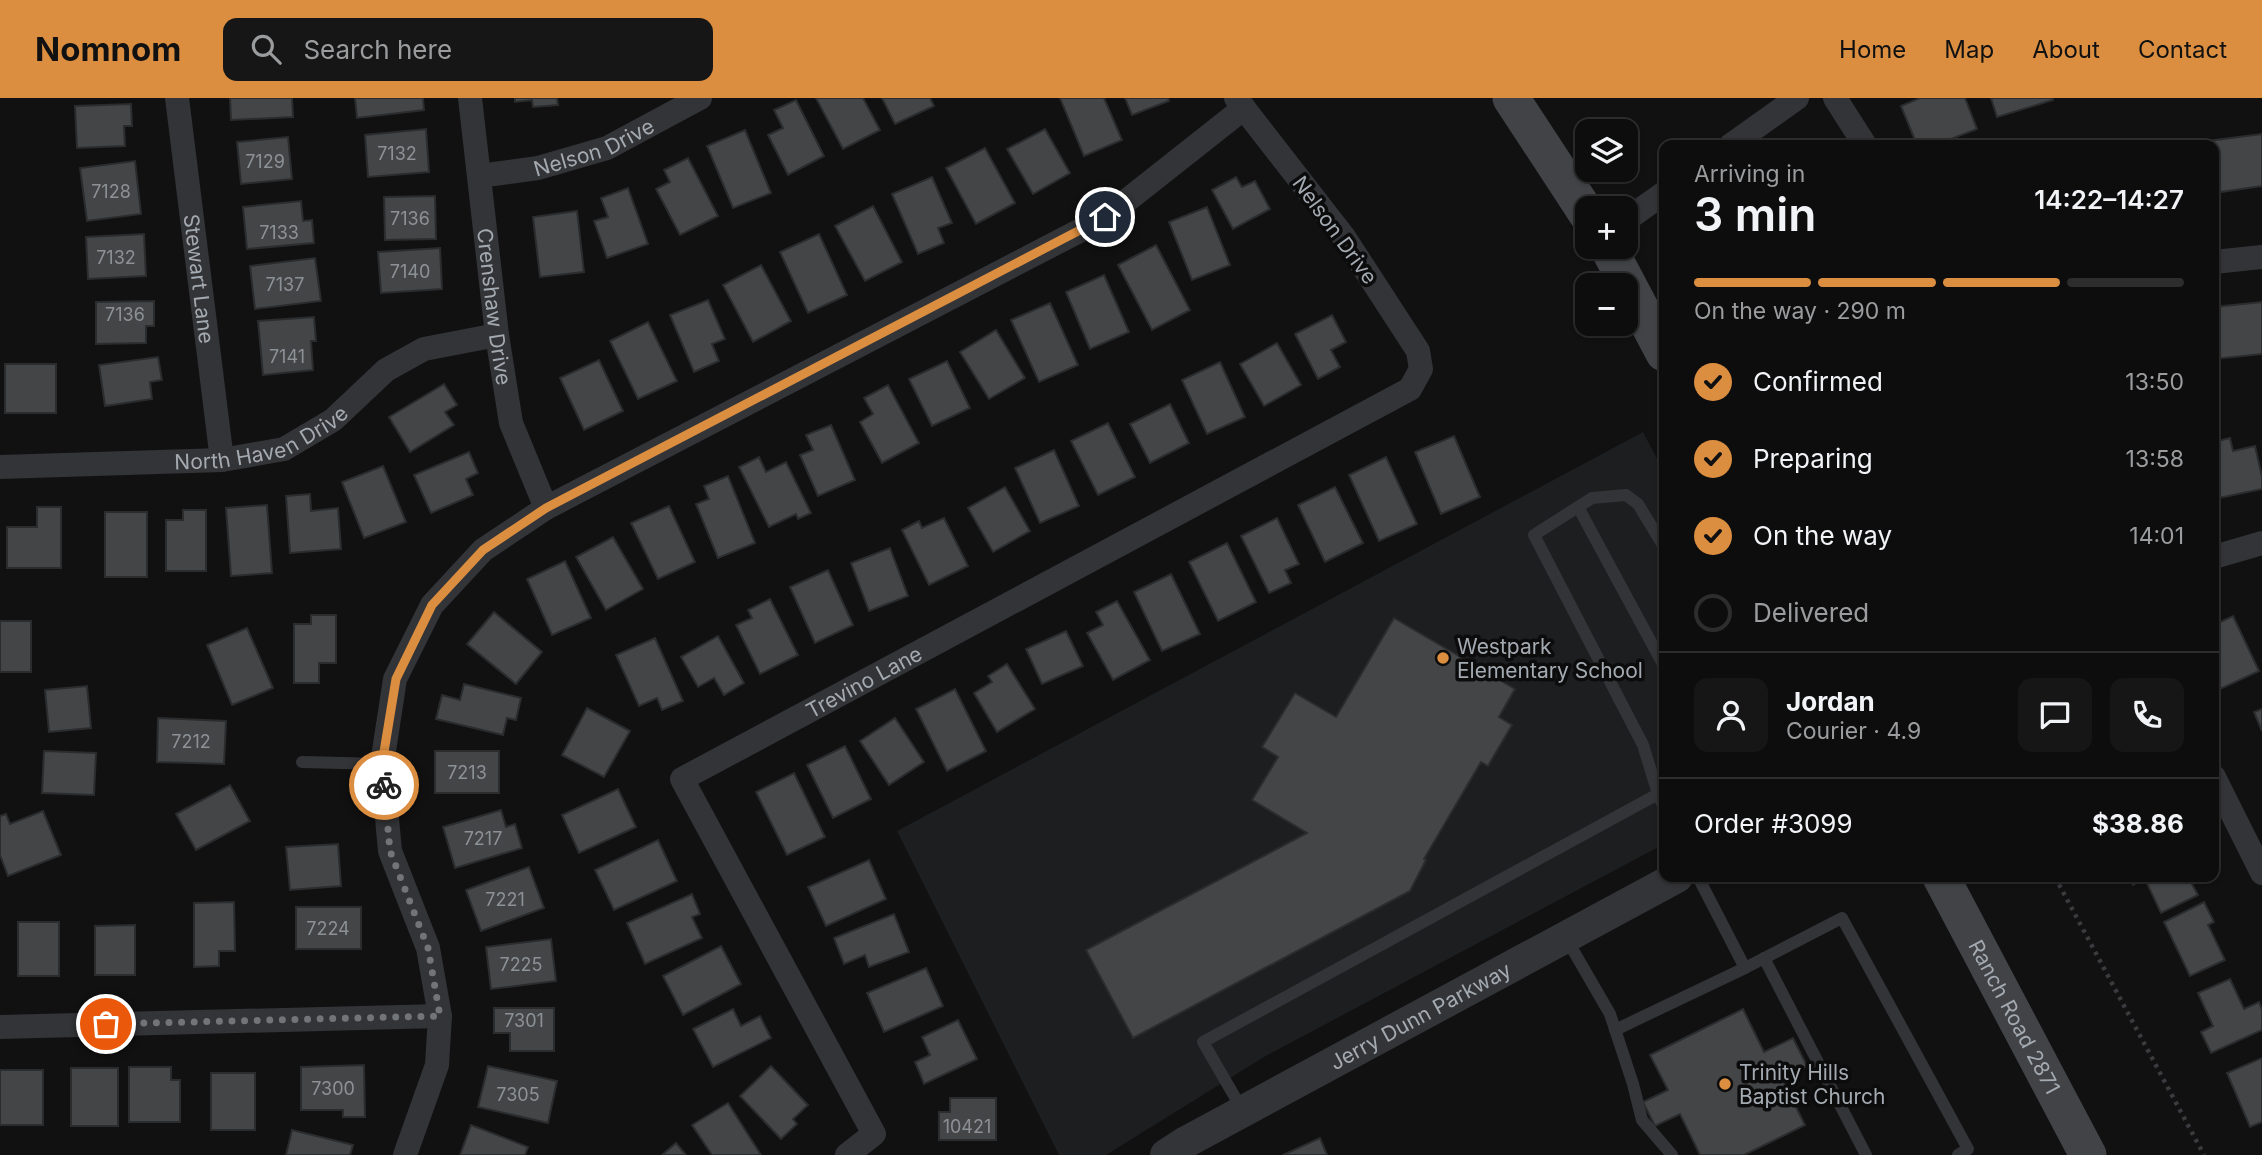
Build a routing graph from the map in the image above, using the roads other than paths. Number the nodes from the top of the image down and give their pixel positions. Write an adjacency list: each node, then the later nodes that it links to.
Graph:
1 (177, 98): 20 (street, Stewart Lane)
2 (470, 98): 10 (street, Crenshaw Drive)
3 (700, 98): 10 (street, Nelson Drive)
4 (1511, 98): 11 (main road)
5 (1797, 98): 8 (street)
6 (1835, 98): 9 (street)
7 (1240, 103): 19 (street, Nelson Drive); 23 (street)
8 (1738, 140)
9 (1862, 140)
10 (479, 176): 17 (street, Crenshaw Drive)
11 (1575, 196)
12 (1659, 197): 13 (street)
13 (1638, 211)
14 (2262, 257): 16 (street)
15 (1614, 259): 18 (main road)
16 (2219, 261)
17 (497, 335): 20 (street, North Haven Drive); 23 (street, Crenshaw Drive)
18 (1659, 344)
19 (1422, 369): 46 (street, Trevino Lane)
20 (222, 460): 21 (street, North Haven Drive)
21 (0, 467)
22 (1578, 507): 24 (lane); 27 (lane); 31 (lane)
23 (546, 508): 29 (street)
24 (1659, 539)
25 (2262, 542): 26 (street)
26 (2219, 555)
27 (1659, 657)
28 (302, 762): 29 (lane)
29 (382, 764): 40 (street)
30 (2219, 787): 33 (street)
31 (1659, 788)
32 (1659, 794): 43 (lane)
33 (2262, 873)
34 (1668, 882): 37 (street, Jerry Dunn Parkway)
35 (1701, 882): 39 (lane)
36 (1944, 882): 50 (main road, Ranch Road 2871)
37 (1566, 937): 42 (lane); 43 (street, Jerry Dunn Parkway)
38 (1764, 958): 39 (lane); 48 (lane); 49 (lane)
39 (1745, 968): 42 (lane)
40 (440, 1016): 41 (street); 45 (street)
41 (0, 1027)
42 (1615, 1030): 47 (lane)
43 (1243, 1112): 44 (street, Jerry Dunn Parkway)
44 (1181, 1151)
45 (405, 1155)
46 (847, 1155)
47 (1672, 1155)
48 (1866, 1155)
49 (1958, 1155)
50 (2088, 1155)

